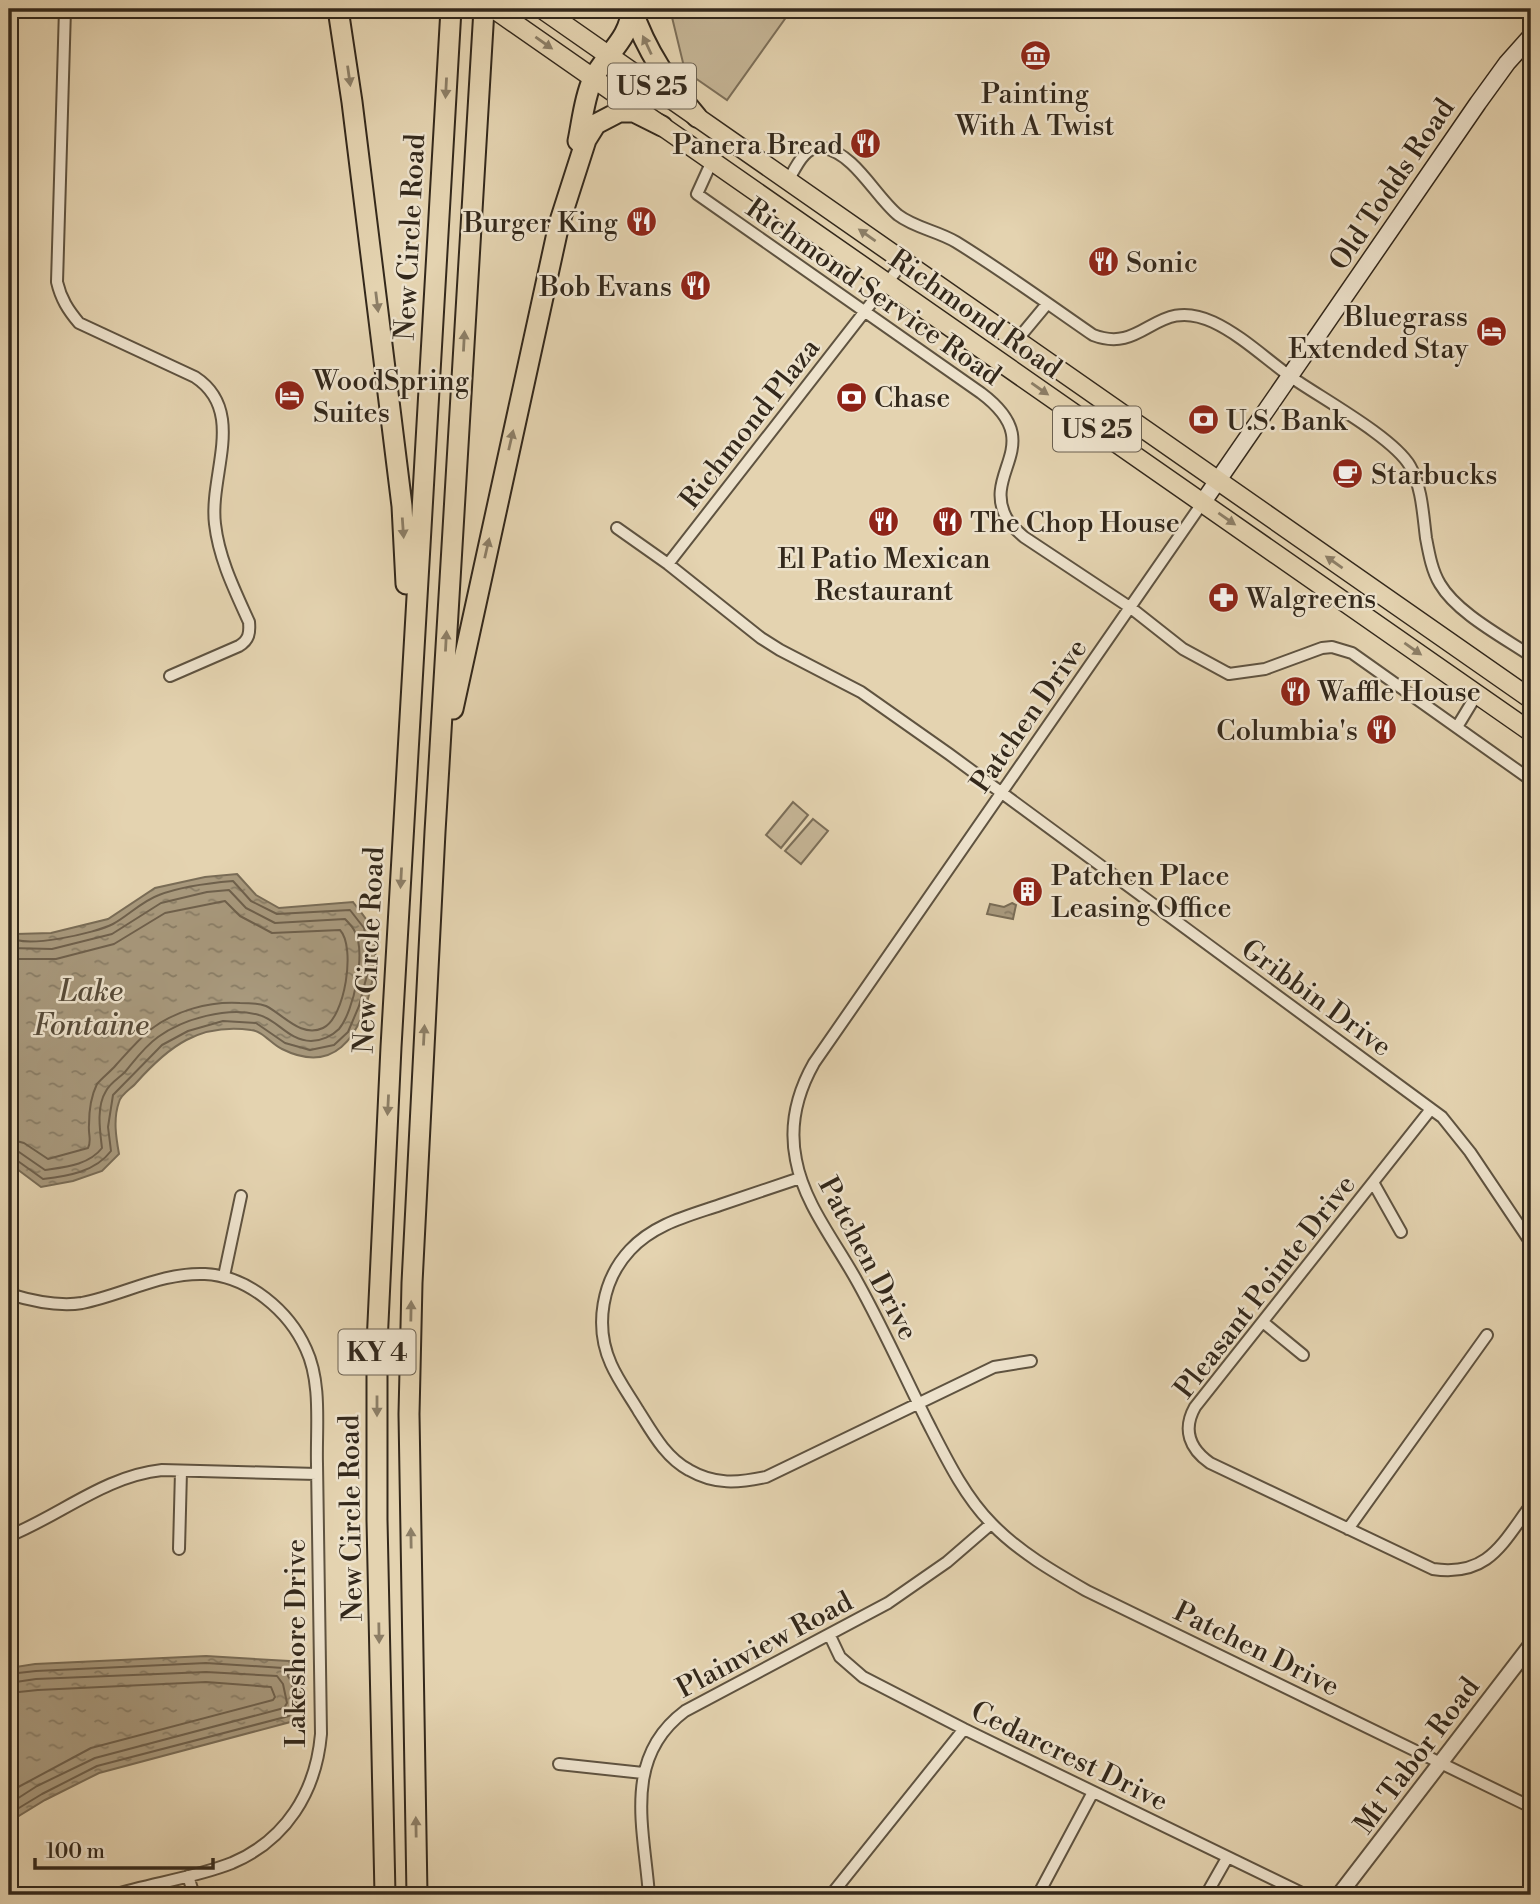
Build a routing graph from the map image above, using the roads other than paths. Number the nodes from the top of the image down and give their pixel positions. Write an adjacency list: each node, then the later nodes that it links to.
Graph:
1 (65, 9): 28 (street)
2 (338, 9): 35 (highway, one-way to 35)
3 (484, 9): 36 (highway, KY 4, one-way to 3)
4 (494, 9): 10 (highway, Richmond Road / US 25, one-way to 10)
5 (542, 9): 9 (highway, Richmond Road / US 25)
6 (631, 9): 9 (highway); 11 (highway, one-way to 6)
7 (450, 14): 35 (highway, New Circle Road / KY 4, one-way to 35)
8 (1531, 36): 21 (main road, Old Todds Road)
9 (607, 54): 10 (highway); 11 (highway, Richmond Road / US 25)
10 (594, 78): 12 (highway, Richmond Road / US 25); 15 (highway)
11 (697, 117): 14 (highway, Richmond Road / US 25)
12 (662, 126): 13 (highway, Richmond Road / US 25); 15 (highway)
13 (712, 162): 17 (highway, Richmond Road / US 25); 19 (street, Richmond Service Road)
14 (788, 181): 16 (highway, Richmond Road / US 25, one-way to 14); 18 (street, Richmond Service Road)
15 (563, 211): 36 (highway, one-way to 15)
16 (904, 261): 17 (street, Richmond Plaza); 20 (highway, Richmond Road / US 25)
17 (888, 283): 19 (street, Richmond Plaza); 23 (highway, Richmond Road / US 25, one-way to 23)
18 (1047, 304): 20 (street); 21 (street, Richmond Service Road)
19 (865, 312): 25 (street, Richmond Plaza); 26 (street, Richmond Service Road)
20 (1017, 340): 22 (highway, Richmond Road / US 25)
21 (1291, 377): 22 (main road, Old Todds Road); 27 (street, Richmond Service Road)
22 (1219, 481): 23 (main road, Old Todds Road); 30 (highway, Richmond Road / US 25, one-way to 22)
23 (1203, 502): 26 (street, Patchen Drive); 29 (highway, Richmond Road / US 25, one-way to 29)
24 (617, 528): 25 (street)
25 (668, 564): 34 (street, Gribbin Drive)
26 (1131, 608): 31 (street, Richmond Service Road); 34 (street, Patchen Drive)
27 (1531, 656)
28 (170, 676)
29 (1477, 694): 31 (street); 32 (highway, Richmond Road / US 25)
30 (1531, 699)
31 (1457, 727): 33 (street, Richmond Service Road)
32 (1531, 732)
33 (1531, 780)
34 (1002, 793): 37 (street, Gribbin Drive); 38 (street, Patchen Drive)
35 (405, 810): 69 (highway, New Circle Road / KY 4, one-way to 69)
36 (435, 832): 70 (highway, KY 4, one-way to 36)
37 (1431, 1109): 39 (street, Pleasant Pointe Drive); 42 (street, Gribbin Drive)
38 (800, 1178): 49 (street, Patchen Drive); 49 (street)
39 (1374, 1184): 41 (street); 45 (street, Pleasant Pointe Drive)
40 (240, 1196): 43 (street)
41 (1401, 1232)
42 (1531, 1243)
43 (224, 1276): 44 (street, Lakeshore Drive); 51 (street, Lakeshore Drive)
44 (9, 1294)
45 (1264, 1323): 47 (street); 54 (street, Pleasant Pointe Drive)
46 (1487, 1335): 54 (street)
47 (1303, 1355)
48 (1031, 1362): 49 (street)
49 (919, 1403): 53 (street, Patchen Drive)
50 (181, 1471): 51 (street); 55 (street); 56 (street)
51 (317, 1474): 66 (street, Lakeshore Drive)
52 (1531, 1505): 54 (street, Pleasant Pointe Drive)
53 (991, 1524): 57 (street, Plainview Road); 60 (street, Patchen Drive)
54 (1348, 1529)
55 (9, 1536)
56 (179, 1549)
57 (830, 1636): 59 (street, Cedarcrest Drive); 62 (street, Plainview Road)
58 (1531, 1645): 60 (street, Mt Tabor Road)
59 (964, 1729): 63 (street, Cedarcrest Drive); 72 (street)
60 (1443, 1762): 64 (street, Patchen Drive); 76 (street, Mt Tabor Road)
61 (559, 1764): 62 (street)
62 (643, 1773): 71 (street, Plainview Road)
63 (1093, 1792): 65 (street, Cedarcrest Drive); 73 (street)
64 (1531, 1807)
65 (1227, 1858): 74 (street); 75 (street, Cedarcrest Drive)
66 (188, 1876): 67 (street, Lakeshore Drive); 68 (street)
67 (113, 1895)
68 (194, 1895)
69 (386, 1895)
70 (417, 1895)
71 (649, 1895)
72 (831, 1895)
73 (1038, 1895)
74 (1206, 1895)
75 (1306, 1895)
76 (1339, 1895)

